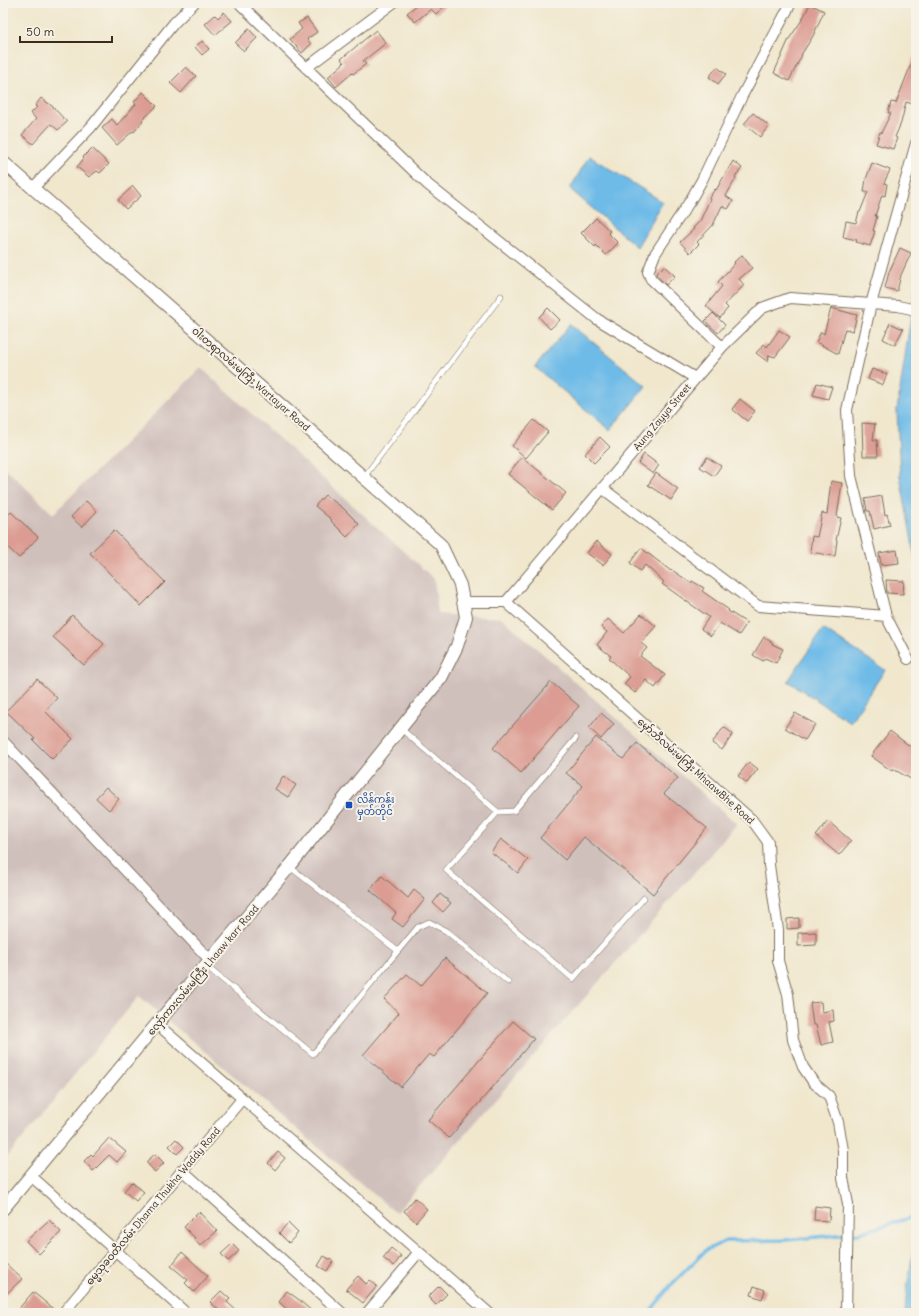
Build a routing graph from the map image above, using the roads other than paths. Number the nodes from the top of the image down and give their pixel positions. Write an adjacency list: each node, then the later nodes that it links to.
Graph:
1 (194, 3): 8 (street)
2 (239, 3): 5 (street)
3 (393, 3): 5 (street)
4 (791, 3): 12 (street)
5 (306, 68): 13 (street)
6 (916, 144): 10 (street)
7 (3, 162): 8 (street, ဝါးတရာလမ်းမကြီး Wartayar Road)
8 (33, 188): 14 (street, ဝါးတရာလမ်းမကြီး Wartayar Road)
9 (501, 296): 14 (lane)
10 (871, 304): 11 (street, Aung Zayya Street); 12 (street, Aung Zayya Street); 18 (street)
11 (916, 310)
12 (722, 347): 13 (street, Aung Zayya Street)
13 (695, 378): 15 (street, Aung Zayya Street)
14 (364, 478): 16 (street, ဝါးတရာလမ်းမကြီး Wartayar Road)
15 (602, 488): 17 (street, Aung Zayya Street); 18 (street)
16 (462, 602): 17 (street); 19 (street, ဝါးတရာလမ်းမကြီး Wartayar Road)
17 (506, 602): 42 (street, မှော်ဘီလမ်းမကြီး MhaawBhe Road)
18 (886, 616): 20 (street)
19 (466, 617): 21 (street, လှော်ကားလမ်းမကြီး Lhaaw karr Road)
20 (908, 659)
21 (400, 728): 24 (lane); 25 (street, လှော်ကားလမ်းမကြီး Lhaaw karr Road)
22 (576, 738): 24 (lane)
23 (3, 741): 28 (street)
24 (498, 812): 26 (lane)
25 (290, 866): 27 (lane); 28 (street, လှော်ကားလမ်းမကြီး Lhaaw karr Road)
26 (644, 898)
27 (398, 951): 28 (lane); 29 (lane)
28 (208, 963): 30 (street, လှော်ကားလမ်းမကြီး Lhaaw karr Road)
29 (508, 982)
30 (156, 1024): 31 (street); 33 (street, လှော်ကားလမ်းမကြီး Lhaaw karr Road)
31 (242, 1099): 32 (street, ဓမ္မသုခဝတီလမ်း Dhama Thukha Waddy Road); 36 (street)
32 (182, 1170): 35 (street, ဓမ္မသုခဝတီလမ်း Dhama Thukha Waddy Road); 39 (street)
33 (31, 1176): 34 (street, လှော်ကားလမ်းမကြီး Lhaaw karr Road); 35 (street)
34 (3, 1209)
35 (115, 1250): 37 (street, ဓမ္မသုခဝတီလမ်း Dhama Thukha Waddy Road); 38 (street)
36 (418, 1252): 40 (street); 41 (street)
37 (63, 1313)
38 (186, 1313)
39 (342, 1313)
40 (367, 1313)
41 (489, 1313)
42 (846, 1313)

